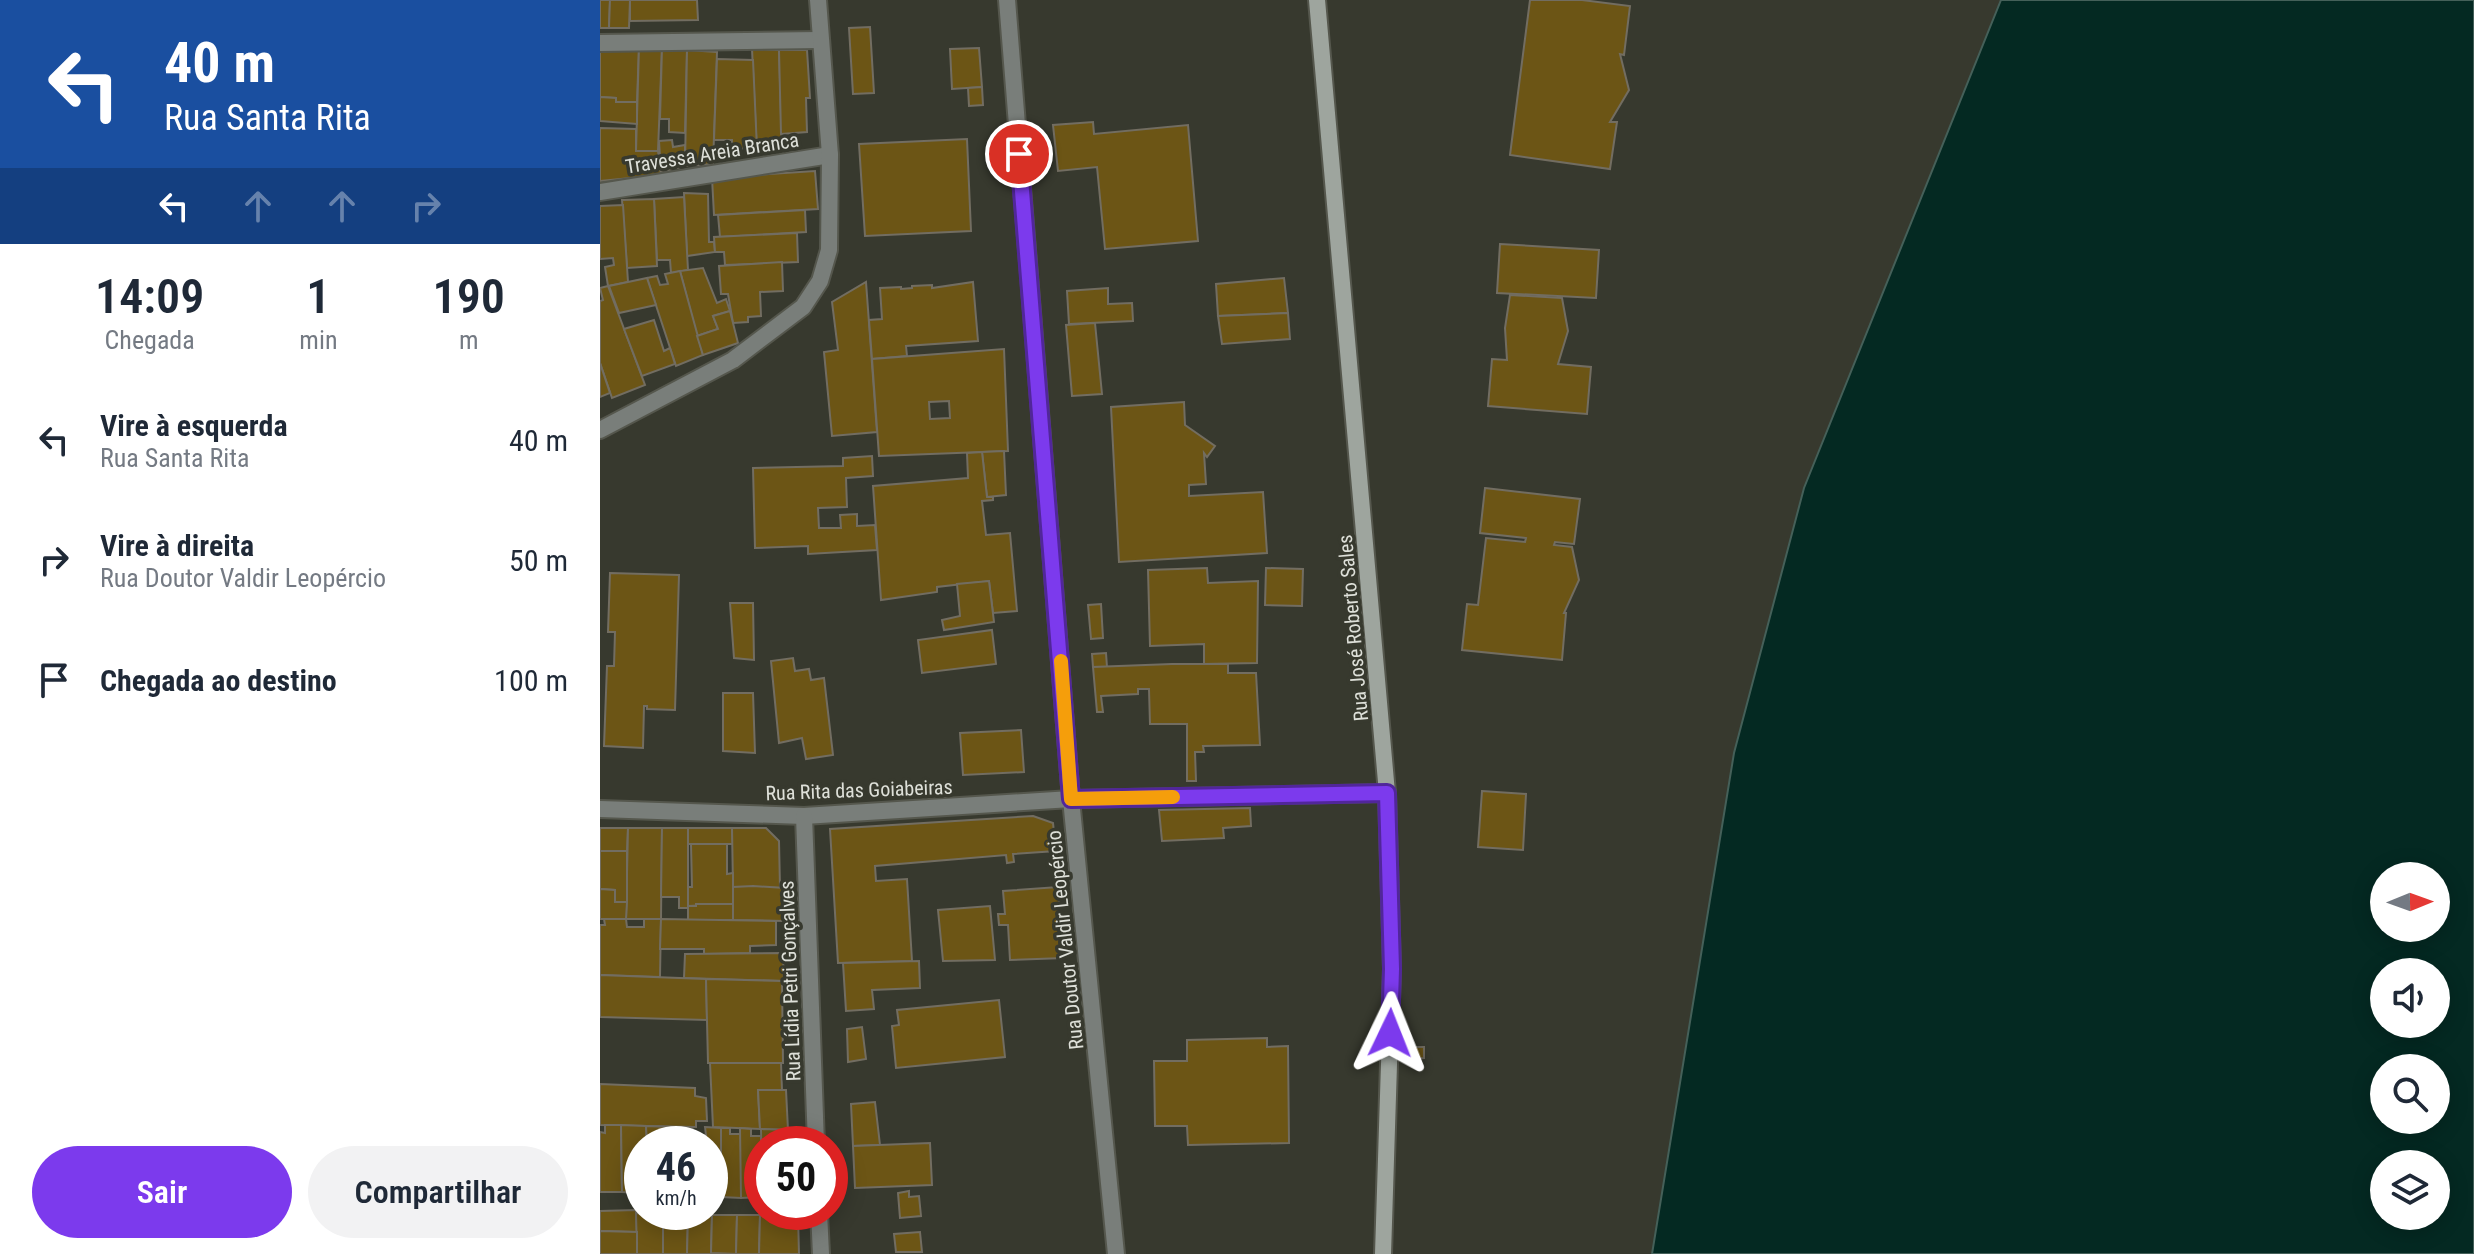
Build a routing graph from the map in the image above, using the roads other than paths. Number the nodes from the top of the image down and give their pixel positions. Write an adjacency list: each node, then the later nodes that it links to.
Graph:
1 (818, 0): 4 (street)
2 (1007, 0): 10 (street, Rua Doutor Valdir Leopércio)
3 (1317, 0): 9 (main road, Rua José Roberto Sales)
4 (819, 40): 5 (street); 6 (street)
5 (600, 43)
6 (830, 155): 7 (street, Travessa Areia Branca); 8 (street)
7 (600, 192)
8 (600, 430)
9 (1387, 793): 10 (street, Rua Rita das Goiabeiras); 17 (main road, Rua José Roberto Sales)
10 (1071, 799): 12 (street, Rua Rita das Goiabeiras); 16 (street, Rua Doutor Valdir Leopércio)
11 (600, 809): 12 (street, Rua Rita das Goiabeiras)
12 (804, 816): 13 (street, Rua Lídia Petri Gonçalves)
13 (815, 1126)
14 (820, 1230): 15 (street)
15 (821, 1254)
16 (1116, 1254)
17 (1383, 1254)

